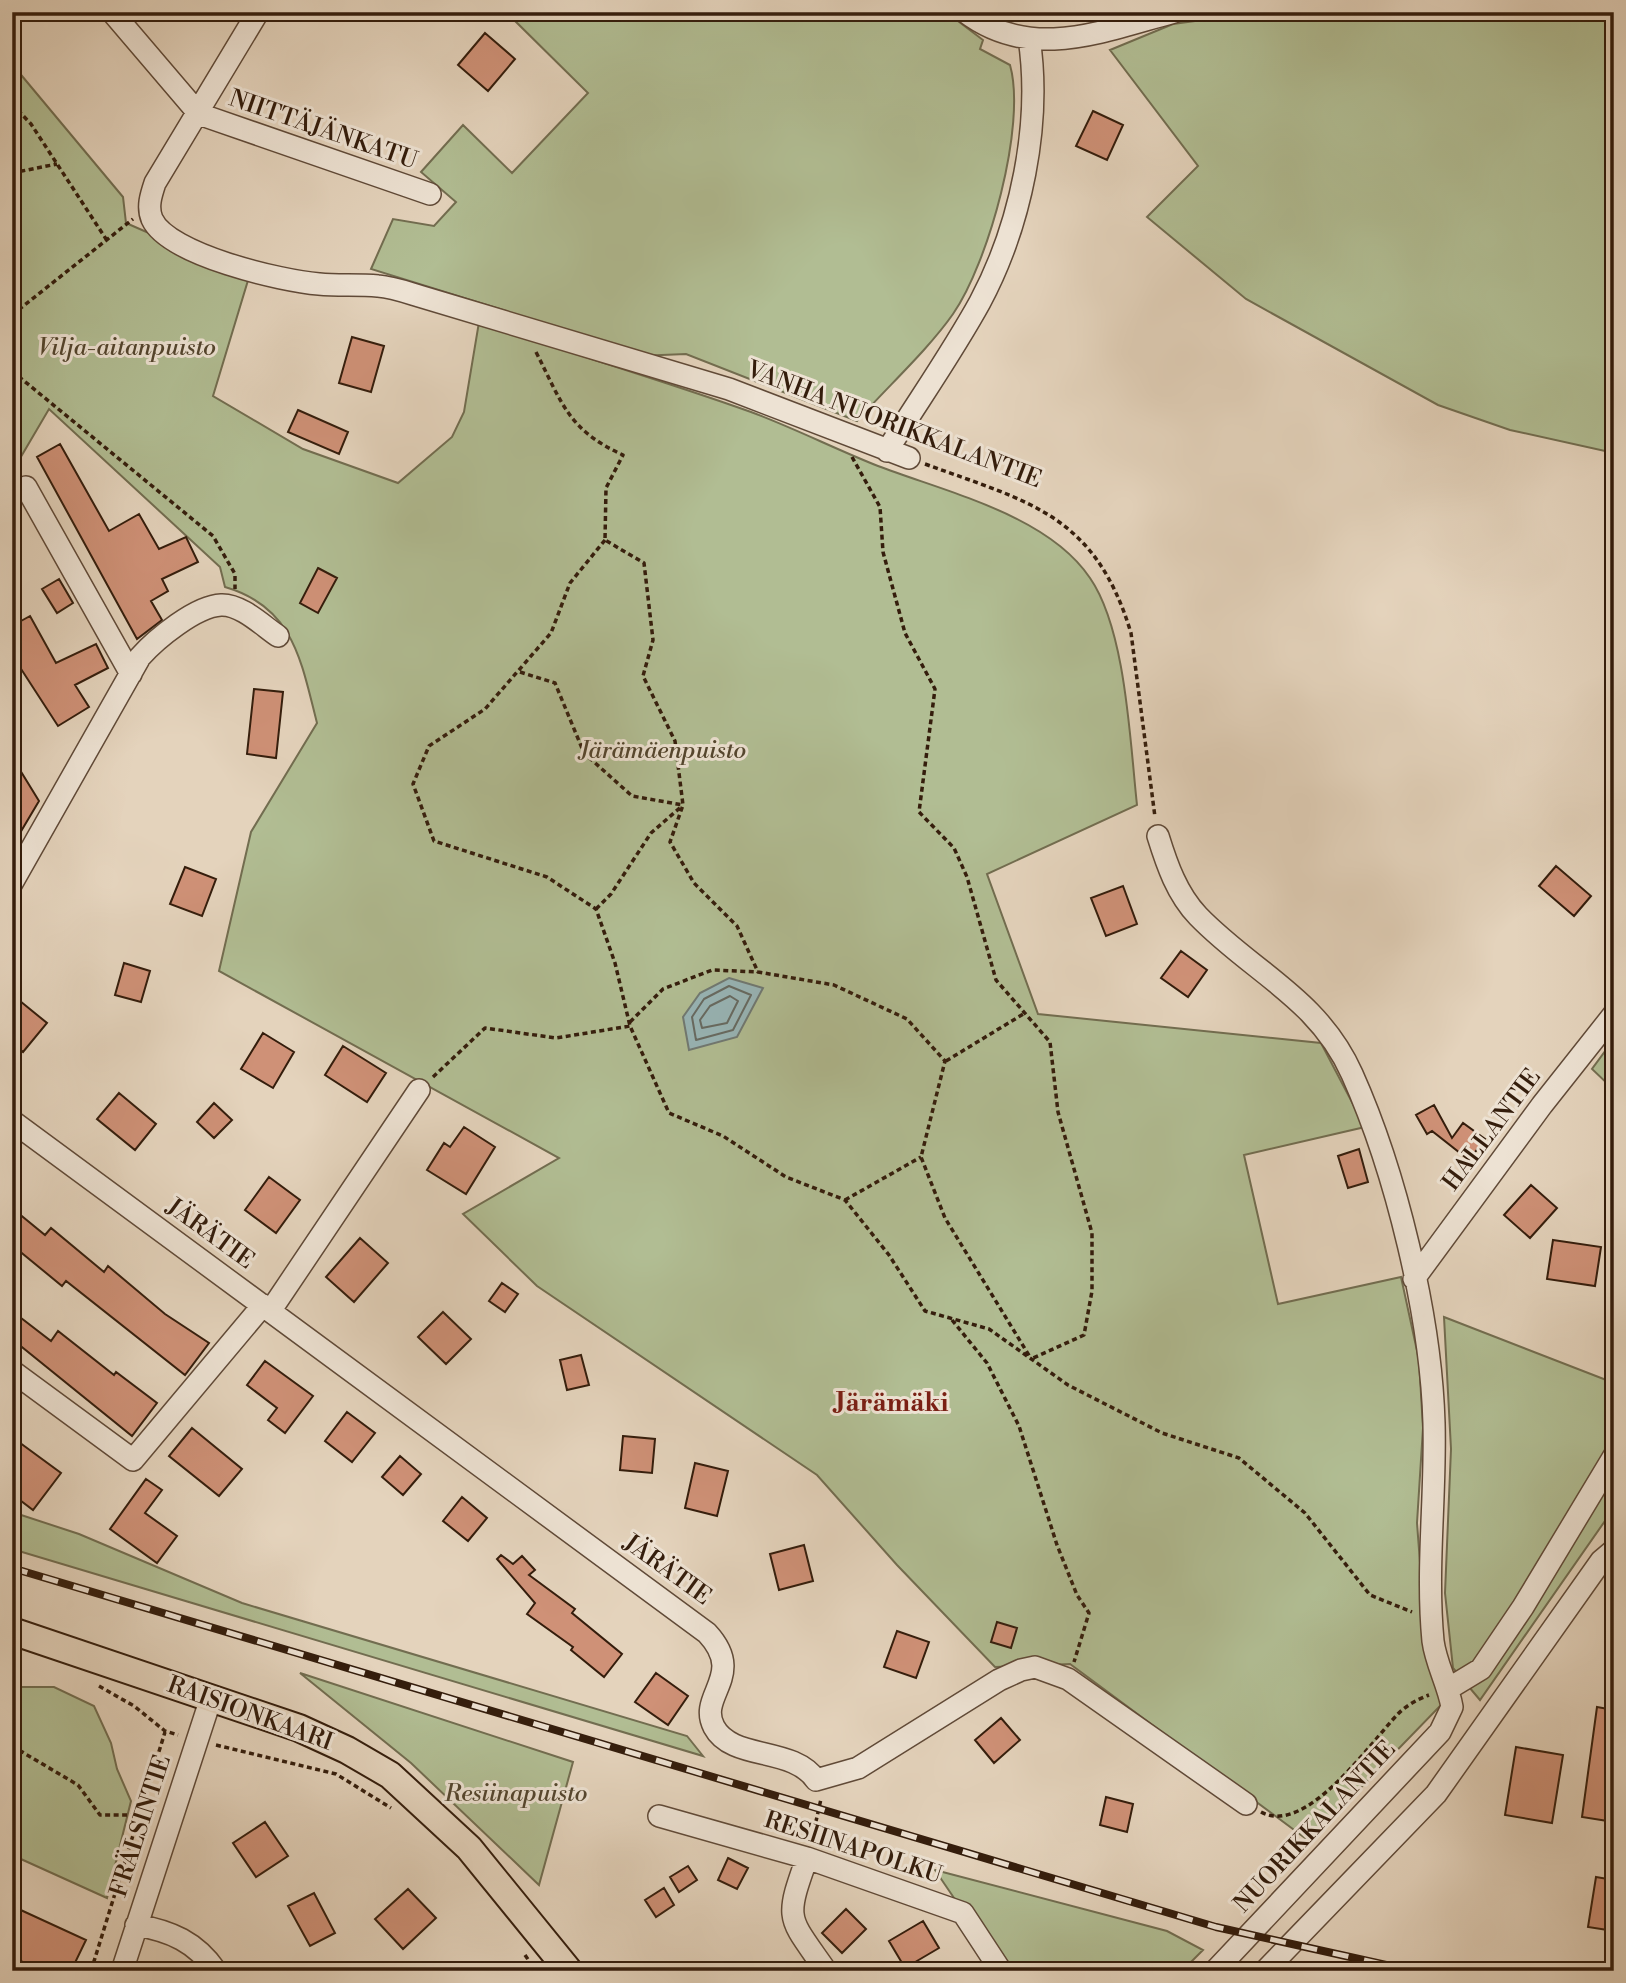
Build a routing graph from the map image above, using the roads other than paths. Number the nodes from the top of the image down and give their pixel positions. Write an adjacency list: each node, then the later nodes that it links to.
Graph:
1 (112, 12): 6 (street)
2 (258, 12): 6 (street)
3 (965, 12): 5 (street)
4 (1174, 12): 5 (street)
5 (1029, 38): 8 (street)
6 (199, 114): 7 (street, NIITTÄJÄNKATU); 8 (street, VANHA NUORIKKALANTIE)
7 (430, 194)
8 (887, 451): 9 (street, VANHA NUORIKKALANTIE)
9 (909, 458)
10 (26, 487): 12 (street)
11 (278, 636): 12 (street)
12 (131, 674): 14 (street)
13 (1158, 836): 19 (street)
14 (19, 855): 15 (street)
15 (12, 883)
16 (1614, 1014): 19 (street, HALLANTIE)
17 (419, 1090): 20 (street)
18 (12, 1121): 20 (street, JÄRÄTIE)
19 (1414, 1279): 25 (street)
20 (267, 1307): 21 (street); 27 (street, JÄRÄTIE)
21 (12, 1371)
22 (1614, 1456): 25 (street)
23 (1614, 1550): 37 (street)
24 (12, 1631): 26 (main road, RAISIONKAARI)
25 (1448, 1689): 36 (street, NUORIKKALANTIE)
26 (211, 1698): 30 (street, FRÄLSINTIE); 33 (main road, RAISIONKAARI)
27 (1246, 1804)
28 (659, 1816): 29 (street, RESIINAPOLKU)
29 (807, 1858): 34 (street); 35 (street, RESIINAPOLKU)
30 (136, 1925): 31 (street, FRÄLSINTIE); 32 (street)
31 (122, 1971)
32 (216, 1971)
33 (569, 1971)
34 (827, 1971)
35 (1001, 1971)
36 (1215, 1971)
37 (1265, 1971)

